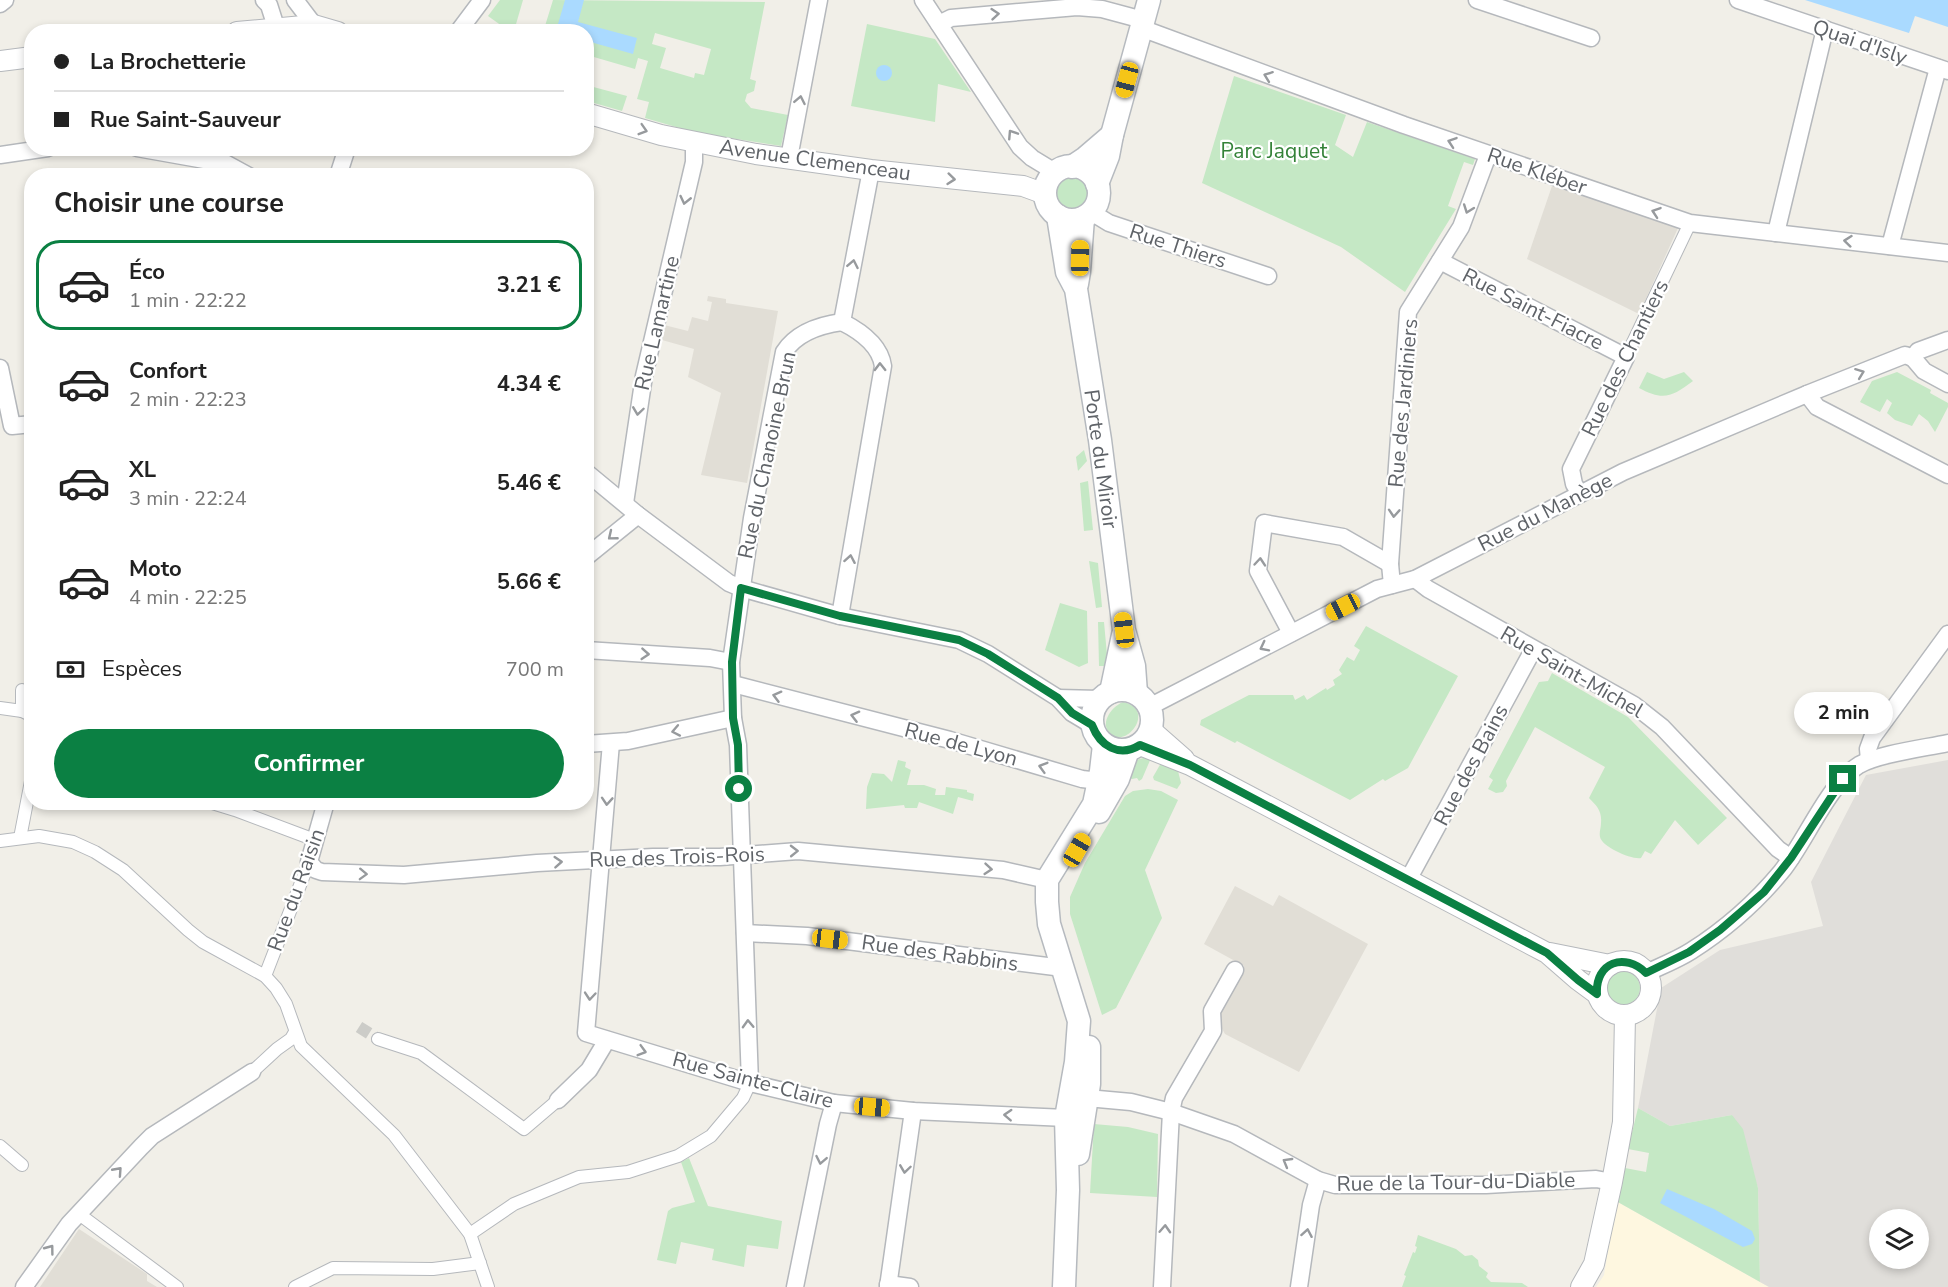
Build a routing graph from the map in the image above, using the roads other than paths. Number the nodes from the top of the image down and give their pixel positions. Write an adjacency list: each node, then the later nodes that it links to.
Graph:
1 (5, 0): 9 (street)
2 (264, 0): 11 (street)
3 (295, 0): 12 (street)
4 (482, 0): 13 (street)
5 (819, 0): 27 (street, one-way to 5)
6 (923, 0): 14 (street)
7 (1477, 0): 16 (street)
8 (1738, 0): 15 (street, Quai d'Isly)
9 (0, 4)
10 (1144, 16): 14 (street, Rue Kléber, one-way to 10); 21 (main road); 25 (street, Rue Kléber, one-way to 10)
11 (275, 24)
12 (313, 24)
13 (464, 24)
14 (939, 24): 29 (street, one-way to 14)
15 (1826, 29): 19 (street, Quai d'Isly); 36 (street)
16 (1592, 38)
17 (24, 58): 18 (street)
18 (0, 61)
19 (1943, 69): 37 (street)
20 (594, 115): 22 (street, Avenue Clemenceau, one-way to 22)
21 (1112, 135): 29 (main road); 31 (main road)
22 (694, 143): 27 (street, Avenue Clemenceau); 54 (street, Rue Lamartine, one-way to 54)
23 (24, 151): 24 (street)
24 (0, 154)
25 (1488, 155): 35 (street, Rue Kléber, one-way to 25); 39 (street, Rue des Jardiniers, one-way to 39)
26 (182, 156): 28 (street)
27 (789, 158): 30 (street, Avenue Clemenceau)
28 (234, 168)
29 (1064, 169): 31 (main road); 32 (main road)
30 (871, 170): 32 (street, Avenue Clemenceau, one-way to 32); 42 (street, one-way to 30)
31 (1097, 184): 33 (main road)
32 (1045, 194): 34 (main road)
33 (1087, 215): 34 (main road); 40 (street, Rue Thiers); 41 (main road, Porte du Miroir)
34 (1058, 216): 41 (main road, Porte du Miroir)
35 (1690, 223): 36 (street, Rue Kléber); 44 (street, Rue des Chantiers)
36 (1776, 233): 37 (street, Rue Kléber, one-way to 36)
37 (1890, 246): 38 (street, Rue Kléber)
38 (1948, 253)
39 (1440, 261): 44 (street, Rue Saint-Fiacre); 57 (street, Rue des Jardiniers, one-way to 57)
40 (1268, 276)
41 (1076, 288): 62 (main road, Porte du Miroir)
42 (842, 322): 60 (street, Rue du Chanoine Brun); 61 (street, one-way to 42)
43 (1948, 340): 45 (street, Rue du Manège)
44 (1626, 357): 53 (street, Rue des Chantiers)
45 (1913, 358): 47 (street); 48 (street, Rue du Manège, one-way to 45)
46 (0, 368): 49 (street)
47 (1948, 384)
48 (1807, 394): 51 (street); 53 (street, Rue du Manège)
49 (4, 404): 50 (street)
50 (24, 427)
51 (1948, 475)
52 (594, 478): 54 (street)
53 (1580, 494): 58 (street, Rue du Manège)
54 (625, 503): 55 (street)
55 (638, 515): 56 (street, one-way to 56); 60 (street)
56 (594, 551)
57 (1390, 564): 59 (street, Rue des Jardiniers); 63 (street, one-way to 57)
58 (1415, 579): 59 (street, Rue du Manège); 65 (street, Rue Saint-Michel)
59 (1392, 585): 63 (street, Rue du Manège)
60 (741, 588): 61 (street); 67 (street, Rue du Chanoine Brun)
61 (840, 616): 71 (street)
62 (1124, 630): 70 (main road, Porte du Miroir); 73 (main road, Porte du Miroir)
63 (1291, 633): 73 (street, Rue du Manège, one-way to 73)
64 (1948, 634): 83 (street)
65 (1533, 650): 92 (street, Rue Saint-Michel); 96 (street, Rue des Bains)
66 (594, 651): 67 (street, one-way to 67)
67 (732, 662): 68 (street, Rue du Chanoine Brun)
68 (733, 684): 76 (street, Rue du Chanoine Brun); 84 (street, Rue de Lyon, one-way to 68)
69 (22, 690): 72 (street)
70 (1106, 696): 71 (street); 73 (main road); 77 (main road, Porte du Miroir)
71 (1058, 698): 77 (street)
72 (24, 699)
73 (1142, 700): 78 (main road, Porte du Miroir)
74 (0, 708): 75 (street)
75 (24, 712)
76 (733, 718): 79 (street, one-way to 79); 91 (street, Rue du Chanoine Brun)
77 (1092, 725): 82 (main road)
78 (1139, 742): 82 (main road); 96 (street); 105 (main road)
79 (611, 743): 81 (street); 93 (street, one-way to 93)
80 (1948, 743): 83 (street)
81 (594, 744)
82 (1104, 745): 84 (main road)
83 (1869, 760): 92 (street)
84 (1099, 781): 95 (main road)
85 (25, 810): 88 (street)
86 (235, 810): 89 (street)
87 (324, 810): 89 (street, Rue du Raisin)
88 (20, 838): 90 (street); 103 (street)
89 (315, 840): 94 (street, Rue du Raisin)
90 (0, 841)
91 (742, 855): 93 (street, Rue des Trois-Rois); 95 (street, Rue des Trois-Rois, one-way to 95); 97 (street, Rue du Chanoine Brun)
92 (1791, 858): 102 (street)
93 (602, 859): 94 (street, Rue des Trois-Rois, one-way to 93); 109 (street, Rue Sainte-Claire, one-way to 109)
94 (309, 862): 103 (street, Rue du Raisin)
95 (1047, 880): 100 (main road)
96 (1408, 880): 98 (street)
97 (745, 933): 100 (street, Rue des Rabbins); 111 (street, Rue du Chanoine Brun, one-way to 97)
98 (1547, 953): 99 (street); 104 (street)
99 (1610, 965): 102 (street); 104 (street)
100 (1064, 968): 105 (main road); 114 (main road)
101 (1234, 970): 116 (street)
102 (1646, 973): 106 (street)
103 (265, 976): 107 (street)
104 (1597, 994): 106 (street)
105 (1089, 1009): 114 (main road)
106 (1625, 1015): 120 (street)
107 (295, 1032): 110 (street); 123 (street)
108 (378, 1039): 112 (street)
109 (607, 1040): 111 (street, Rue Sainte-Claire, one-way to 111); 112 (street)
110 (252, 1072): 122 (street, one-way to 110)
111 (750, 1083): 113 (street, Rue Sainte-Claire); 123 (street)
112 (558, 1100)
113 (834, 1103): 115 (street, Rue Sainte-Claire); 130 (street, one-way to 130)
114 (1075, 1104): 115 (street, Rue Sainte-Claire, one-way to 115); 116 (street, Rue de la Tour-du-Diable); 121 (main road); 121 (main road)
115 (913, 1111): 125 (street, one-way to 125)
116 (1171, 1112): 119 (street, Rue de la Tour-du-Diable, one-way to 116); 133 (street, one-way to 116)
117 (0, 1146): 118 (street)
118 (22, 1165)
119 (1318, 1180): 120 (street, Rue de la Tour-du-Diable); 134 (street, one-way to 119)
120 (1612, 1182): 135 (street)
121 (1068, 1190): 132 (main road)
122 (79, 1214): 126 (street, one-way to 122); 127 (street)
123 (470, 1234): 124 (street)
124 (480, 1263): 128 (street); 129 (street)
125 (888, 1285): 131 (street)
126 (24, 1287)
127 (177, 1287)
128 (295, 1287)
129 (488, 1287)
130 (795, 1287)
131 (910, 1287)
132 (1064, 1287)
133 (1162, 1287)
134 (1299, 1287)
135 (1581, 1287)

